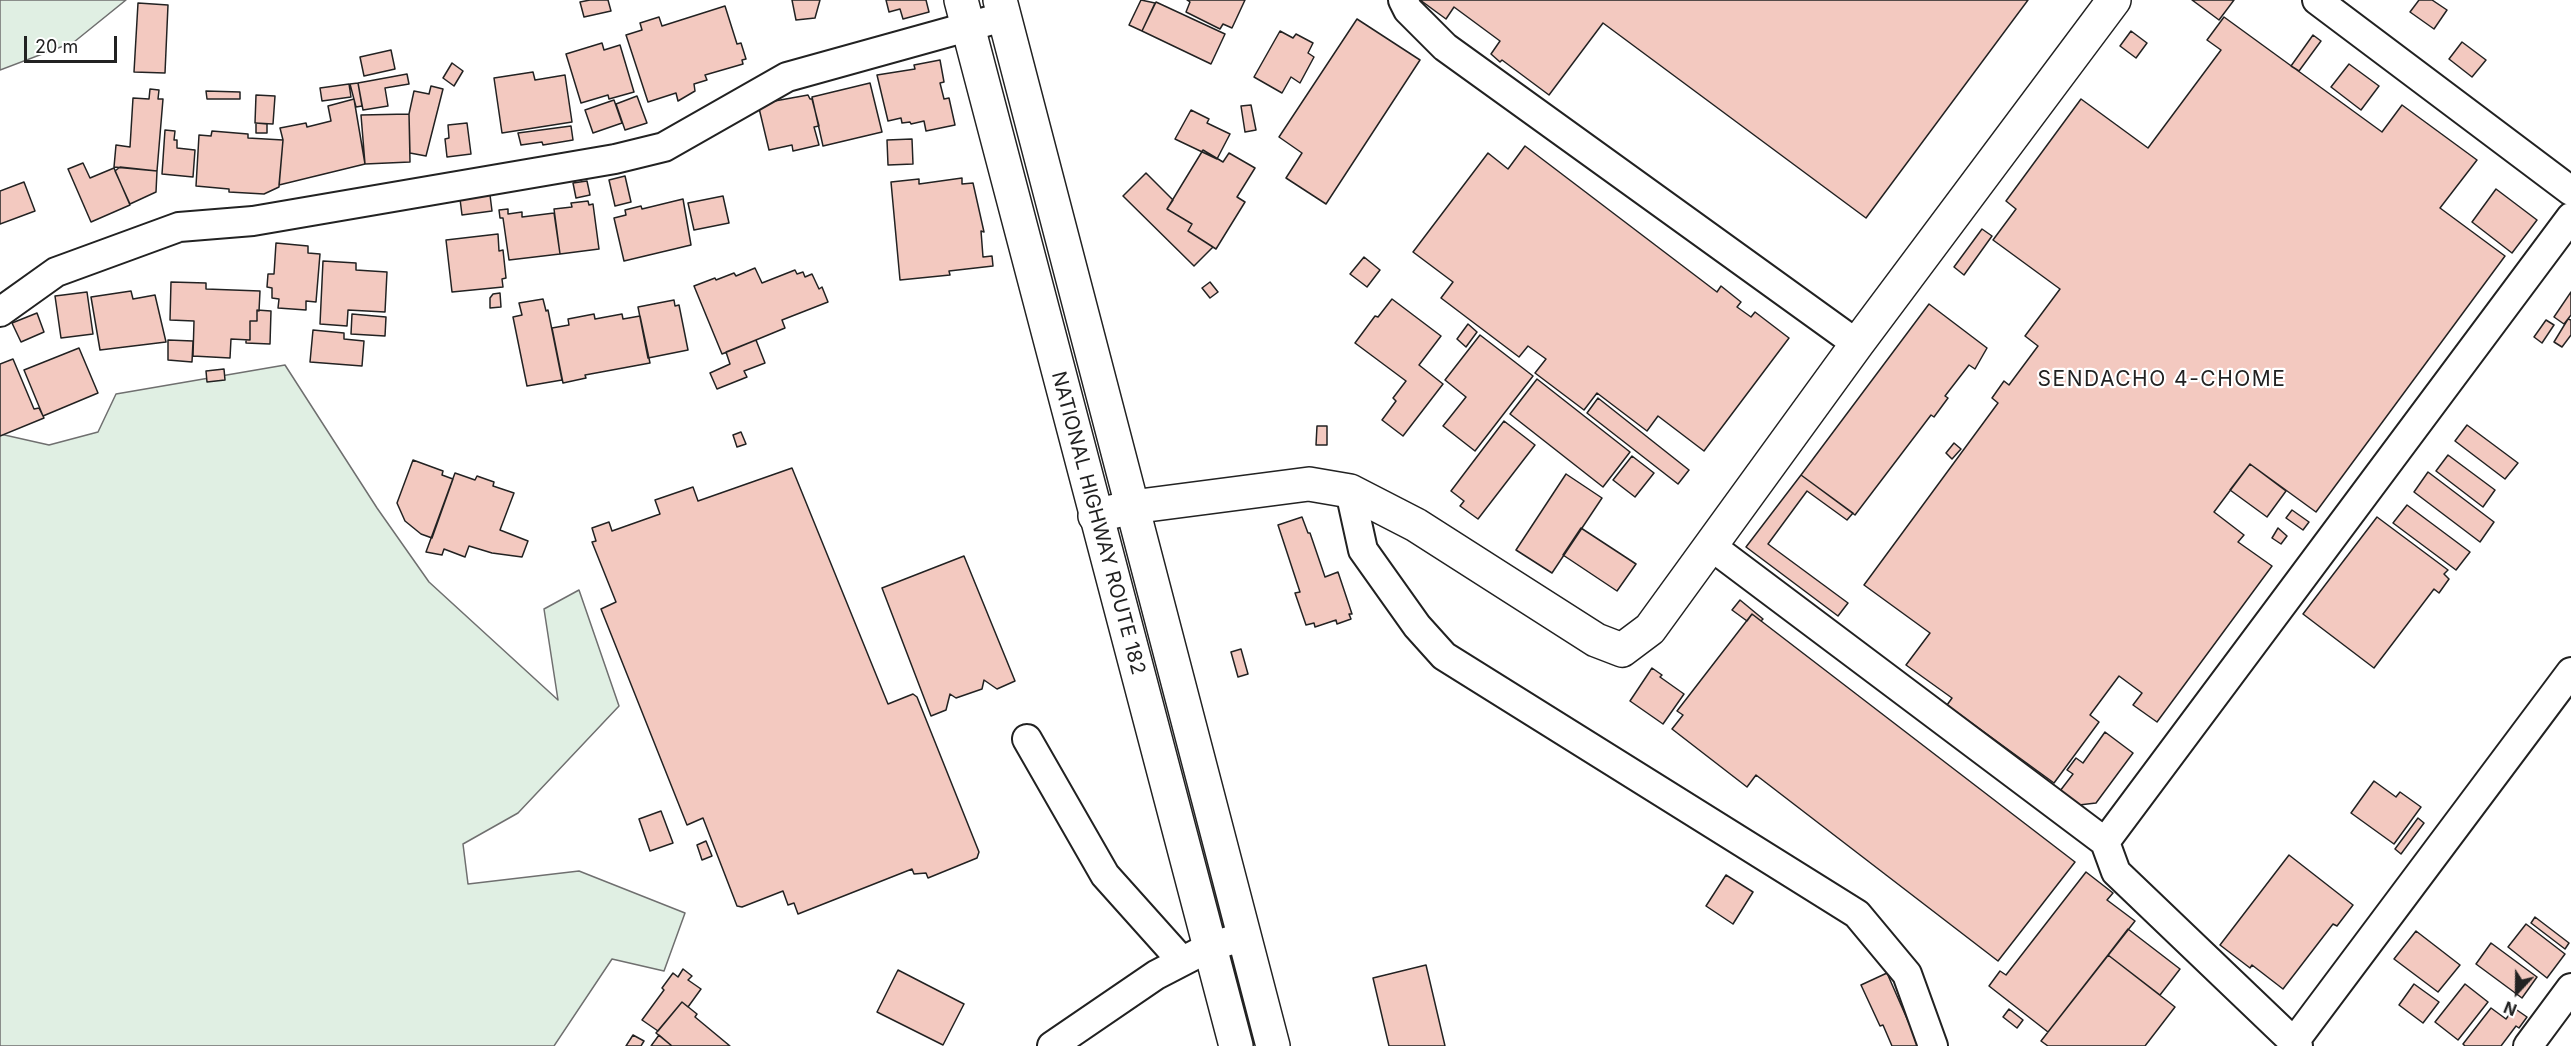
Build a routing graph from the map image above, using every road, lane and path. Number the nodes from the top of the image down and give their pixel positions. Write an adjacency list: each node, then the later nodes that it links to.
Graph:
1 (1403, 0): 9 (street)
2 (2114, 0): 9 (main road)
3 (2317, 0): 6 (street)
4 (1001, 8): 5 (street); 11 (main road, NATIONAL HIGHWAY ROUTE 182)
5 (964, 13): 8 (street); 12 (main road, NATIONAL HIGHWAY ROUTE 182)
6 (2571, 191)
7 (2571, 217): 16 (street)
8 (0, 312)
9 (1857, 344): 13 (main road)
10 (1350, 491): 11 (main road); 13 (main road); 24 (street)
11 (1132, 507): 12 (main road); 17 (main road, NATIONAL HIGHWAY ROUTE 182)
12 (1095, 516): 18 (main road, NATIONAL HIGHWAY ROUTE 182)
13 (1711, 546): 16 (street)
14 (2571, 672): 20 (street)
15 (1028, 739): 18 (street)
16 (2105, 842): 20 (street)
17 (1244, 936): 18 (street); 23 (main road, NATIONAL HIGHWAY ROUTE 182)
18 (1196, 954): 21 (street); 22 (main road, NATIONAL HIGHWAY ROUTE 182)
19 (2571, 988): 25 (street)
20 (2296, 1044)
21 (1052, 1046)
22 (1236, 1046)
23 (1273, 1046)
24 (1933, 1046)
25 (2528, 1046)

